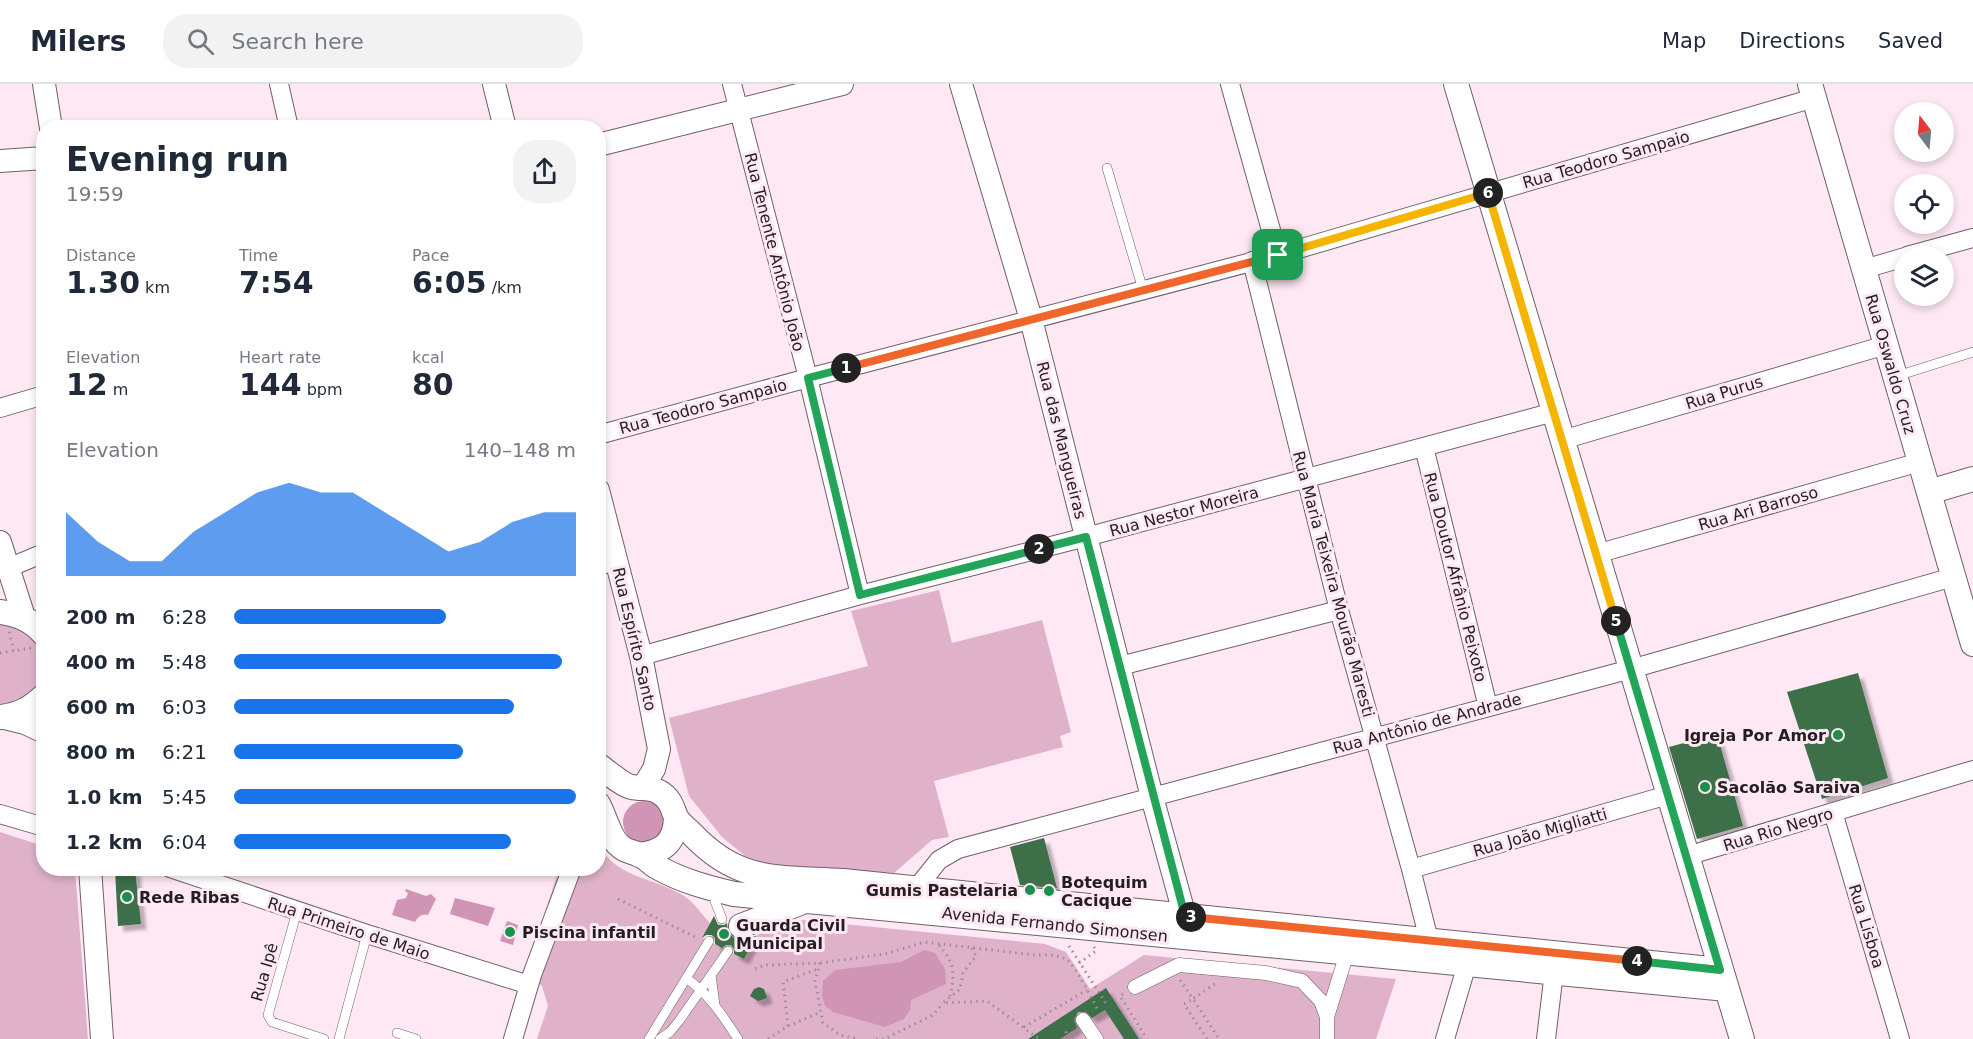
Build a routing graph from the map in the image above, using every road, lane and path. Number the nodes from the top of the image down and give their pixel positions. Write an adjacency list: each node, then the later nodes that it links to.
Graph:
1 (44, 84): 11 (street)
2 (279, 84): 12 (street)
3 (494, 84): 13 (street)
4 (732, 84): 10 (street, Rua Tenente Antônio João)
5 (842, 84): 10 (street)
6 (961, 84): 26 (street, Rua das Mangueiras)
7 (1230, 84): 21 (street)
8 (1456, 84): 18 (main road)
9 (1812, 91): 18 (street, Rua Teodoro Sampaio); 24 (main road, Rua Oswaldo Cruz)
10 (739, 110): 14 (street); 30 (street, Rua Tenente Antônio João)
11 (50, 120)
12 (287, 120)
13 (503, 120)
14 (606, 143)
15 (36, 159): 16 (street)
16 (0, 161)
17 (1107, 168): 25 (lane)
18 (1488, 193): 21 (street, Rua Teodoro Sampaio); 33 (main road)
19 (1973, 238): 20 (street)
20 (1945, 246)
21 (1278, 255): 23 (street, Rua Teodoro Sampaio)
22 (1894, 260): 24 (street)
23 (1252, 261): 25 (street, Rua Teodoro Sampaio); 38 (street, Rua Maria Teixeira Mourão Maresti)
24 (1864, 269): 27 (main road, Rua Oswaldo Cruz)
25 (1143, 290): 26 (street, Rua Teodoro Sampaio)
26 (1031, 320): 30 (street, Rua Teodoro Sampaio); 41 (street, Rua das Mangueiras)
27 (1886, 345): 29 (main road, Rua Oswaldo Cruz); 35 (street, Rua Purus)
28 (1973, 352): 29 (lane)
29 (1895, 377): 37 (main road, Rua Oswaldo Cruz)
30 (808, 378): 34 (street, Rua Teodoro Sampaio); 48 (street, Rua Tenente Antônio João)
31 (36, 397): 32 (street)
32 (0, 408)
33 (1554, 412): 35 (main road); 36 (street, Rua Nestor Moreira)
34 (606, 433)
35 (1562, 440): 43 (main road)
36 (1424, 447): 38 (street, Rua Nestor Moreira); 58 (street, Rua Doutor Afrânio Peixoto)
37 (1920, 462): 40 (main road, Rua Oswaldo Cruz); 43 (street, Rua Ari Barroso)
38 (1306, 478): 41 (street, Rua Nestor Moreira); 49 (street, Rua Maria Teixeira Mourão Maresti)
39 (1973, 479): 40 (main road)
40 (1929, 492): 47 (main road, Rua Oswaldo Cruz)
41 (1086, 537): 48 (street, Rua Nestor Moreira); 55 (street, Rua das Mangueiras)
42 (0, 542): 46 (street)
43 (1596, 554): 56 (main road)
44 (36, 556): 46 (street)
45 (608, 564): 54 (street, Rua Espírito Santo)
46 (8, 568): 50 (street)
47 (1953, 577): 51 (main road, Rua Oswaldo Cruz); 56 (street, Rua Antônio de Andrade)
48 (860, 595): 54 (street, Rua Nestor Moreira)
49 (1339, 610): 55 (street); 61 (street, Rua Maria Teixeira Mourão Maresti)
50 (27, 626): 52 (path); 52 (path)
51 (1973, 644)
52 (14, 650): 53 (path)
53 (0, 653)
54 (641, 656): 64 (street, Rua Espírito Santo)
55 (1120, 666): 66 (street, Rua das Mangueiras)
56 (1631, 669): 58 (street, Rua Antônio de Andrade); 65 (main road)
57 (36, 703): 59 (main road)
58 (1488, 707): 61 (street, Rua Antônio de Andrade)
59 (0, 717): 60 (street)
60 (36, 728)
61 (1374, 737): 66 (street, Rua Antônio de Andrade); 75 (street, Rua Maria Teixeira Mourão Maresti)
62 (606, 769): 64 (main road, Avenida Fernando Simonsen)
63 (1973, 770): 68 (street, Rua Rio Negro)
64 (638, 787): 67 (main road); 70 (main road, Avenida Fernando Simonsen)
65 (1668, 795): 74 (main road); 75 (street, Rua João Migliatti)
66 (1152, 797): 80 (street, Rua Antônio de Andrade); 85 (street, Rua das Mangueiras)
67 (606, 811)
68 (1833, 813): 74 (street, Rua Rio Negro); 145 (street, Rua Lisboa)
69 (0, 814): 72 (street)
70 (676, 818): 73 (main road); 80 (main road, Avenida Fernando Simonsen)
71 (606, 822): 73 (main road, Avenida Fernando Simonsen)
72 (36, 825)
73 (639, 855): 79 (main road, Avenida Fernando Simonsen)
74 (1687, 856): 105 (main road)
75 (1411, 869): 89 (street, Rua Maria Teixeira Mourão Maresti)
76 (91, 876): 124 (street)
77 (194, 876): 83 (street, Rua Primeiro de Maio)
78 (569, 876): 106 (street)
79 (713, 889): 81 (main road, Avenida Fernando Simonsen); 84 (lane)
80 (915, 890): 85 (main road, Avenida Fernando Simonsen)
81 (804, 901): 84 (main road); 85 (main road, Avenida Fernando Simonsen)
82 (620, 904): 86 (path)
83 (297, 911): 87 (street, Rua Primeiro de Maio); 125 (lane, Rua Ipê)
84 (734, 924)
85 (1188, 927): 89 (main road, Avenida Fernando Simonsen); 95 (main road, Avenida Fernando Simonsen)
86 (687, 933): 88 (path); 90 (path)
87 (367, 934): 106 (street, Rua Primeiro de Maio); 126 (lane)
88 (681, 935)
89 (1429, 940): 105 (main road, Avenida Fernando Simonsen)
90 (705, 941): 104 (lane)
91 (937, 943): 93 (path); 96 (path); 111 (path)
92 (1092, 944): 115 (path)
93 (972, 948): 109 (path); 111 (path)
94 (728, 951): 103 (lane)
95 (1347, 953): 97 (main road, Avenida Fernando Simonsen); 118 (street)
96 (820, 963): 98 (path); 99 (path)
97 (1467, 964): 102 (main road, Avenida Fernando Simonsen); 142 (street)
98 (755, 969)
99 (819, 969): 117 (path); 120 (path)
100 (1173, 969): 101 (street); 107 (street); 112 (path)
101 (1234, 970): 112 (path); 118 (street)
102 (1554, 972): 105 (main road, Avenida Fernando Simonsen); 143 (street)
103 (711, 975): 108 (lane); 114 (lane)
104 (686, 978): 108 (lane); 129 (lane)
105 (1723, 980): 144 (main road)
106 (529, 985): 128 (street)
107 (1135, 987)
108 (701, 988): 114 (lane); 130 (lane)
109 (1087, 990): 116 (path); 121 (path)
110 (1120, 996): 138 (path)
111 (949, 998): 113 (path)
112 (1193, 999): 139 (path); 140 (path)
113 (943, 1003): 121 (path); 134 (path)
114 (715, 1005): 131 (lane)
115 (1107, 1005)
116 (1098, 1010)
117 (820, 1012): 120 (path); 133 (path)
118 (1327, 1017): 141 (street)
119 (1083, 1020): 137 (street)
120 (788, 1026): 132 (path)
121 (1024, 1027): 135 (path)
122 (1066, 1030): 136 (path)
123 (397, 1033): 127 (lane)
124 (102, 1039)
125 (324, 1039)
126 (339, 1039)
127 (416, 1039)
128 (513, 1039)
129 (649, 1039)
130 (660, 1039)
131 (738, 1039)
132 (768, 1039)
133 (859, 1039)
134 (876, 1039)
135 (1039, 1039)
136 (1066, 1039)
137 (1096, 1039)
138 (1148, 1039)
139 (1207, 1039)
140 (1219, 1039)
141 (1327, 1039)
142 (1445, 1039)
143 (1546, 1039)
144 (1742, 1039)
145 (1900, 1039)

